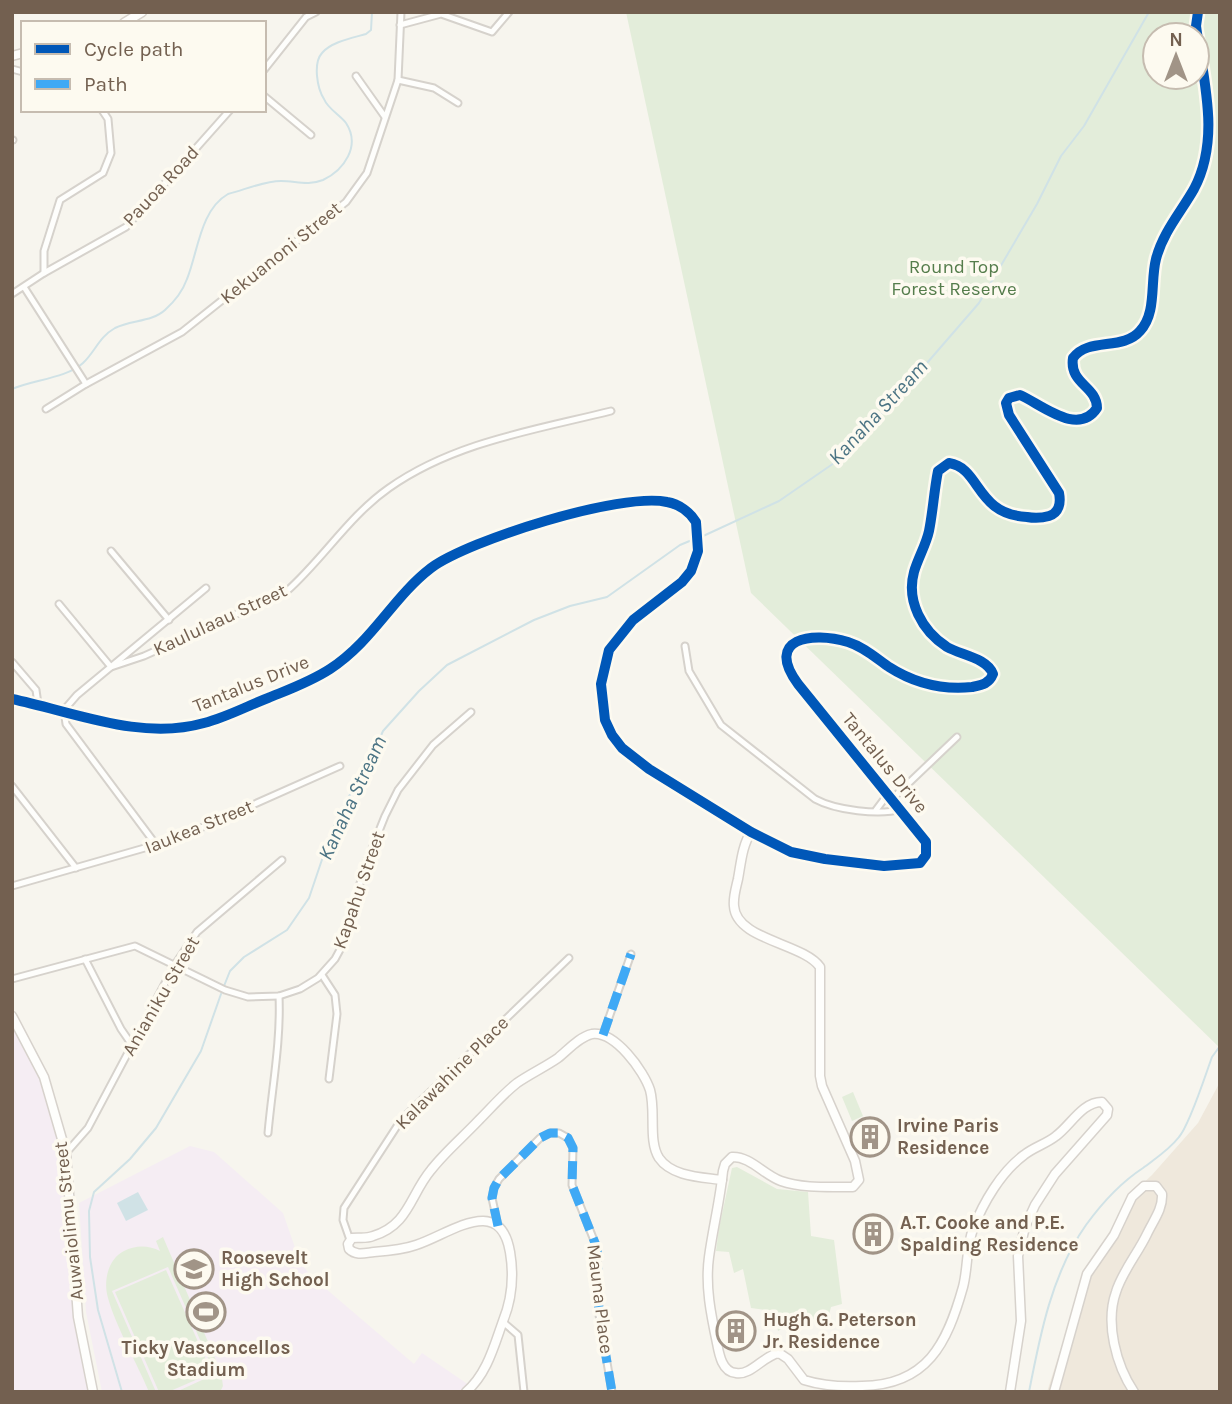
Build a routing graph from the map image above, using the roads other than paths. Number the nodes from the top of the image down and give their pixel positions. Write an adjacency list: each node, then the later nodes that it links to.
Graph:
1 (316, 12): 6 (street)
2 (401, 12): 5 (street, Kekuanoni Street)
3 (509, 12): 5 (street)
4 (1198, 12): 35 (street, Tantalus Drive)
5 (400, 25): 8 (street, Kekuanoni Street)
6 (266, 67)
7 (356, 76): 13 (street)
8 (398, 80): 10 (street); 13 (street, Kekuanoni Street)
9 (266, 98): 14 (street)
10 (458, 103)
11 (103, 112): 15 (street)
12 (228, 112): 15 (street, Pauoa Road)
13 (386, 117): 18 (street, Kekuanoni Street)
14 (311, 135)
15 (44, 274): 16 (street, Pauoa Road)
16 (24, 287): 17 (street, Pauoa Road); 18 (street)
17 (12, 294)
18 (86, 384): 19 (street, Kekuanoni Street)
19 (46, 409)
20 (611, 411): 27 (street, Kaululaau Street)
21 (111, 551): 24 (street)
22 (206, 588): 24 (street)
23 (59, 604): 27 (street)
24 (169, 620): 27 (street)
25 (685, 646): 37 (street)
26 (12, 662): 29 (street)
27 (111, 667): 30 (street)
28 (12, 699): 29 (street, Tantalus Drive)
29 (38, 704): 30 (street, Tantalus Drive)
30 (64, 710): 38 (street, Tantalus Drive); 39 (street)
31 (471, 712): 47 (street, Kapahu Street)
32 (957, 737): 35 (street)
33 (340, 766): 39 (street, Iaukea Street)
34 (12, 786): 41 (street)
35 (890, 796): 36 (street, Tantalus Drive); 37 (street)
36 (901, 809): 37 (street); 38 (street, Tantalus Drive)
37 (876, 810)
38 (751, 832): 56 (street)
39 (157, 846): 41 (street, Iaukea Street)
40 (282, 860): 46 (street, Anianiku Street)
41 (76, 868): 42 (street, Iaukea Street)
42 (12, 886)
43 (632, 954): 51 (street)
44 (569, 958): 58 (street, Kalawahine Place)
45 (85, 959): 46 (street, Kapahu Street); 48 (street, Kapahu Street); 52 (street)
46 (174, 966): 49 (street, Kapahu Street); 52 (street, Anianiku Street)
47 (322, 975): 49 (street, Kapahu Street); 53 (street)
48 (12, 979)
49 (279, 996): 54 (street)
50 (12, 1016): 55 (street, Auwaiolimu Street)
51 (603, 1035): 56 (street); 58 (street)
52 (132, 1045): 55 (street, Anianiku Street)
53 (329, 1079)
54 (268, 1133)
55 (66, 1153): 61 (street, Auwaiolimu Street)
56 (722, 1180): 60 (street)
57 (498, 1226): 58 (street); 59 (street); 64 (street, Mauna Place)
58 (350, 1240)
59 (503, 1322): 62 (street); 63 (street)
60 (817, 1388): 65 (street)
61 (93, 1392)
62 (466, 1392)
63 (524, 1392)
64 (612, 1392)
65 (1010, 1392)
66 (1055, 1392): 67 (street)
67 (1133, 1392)

